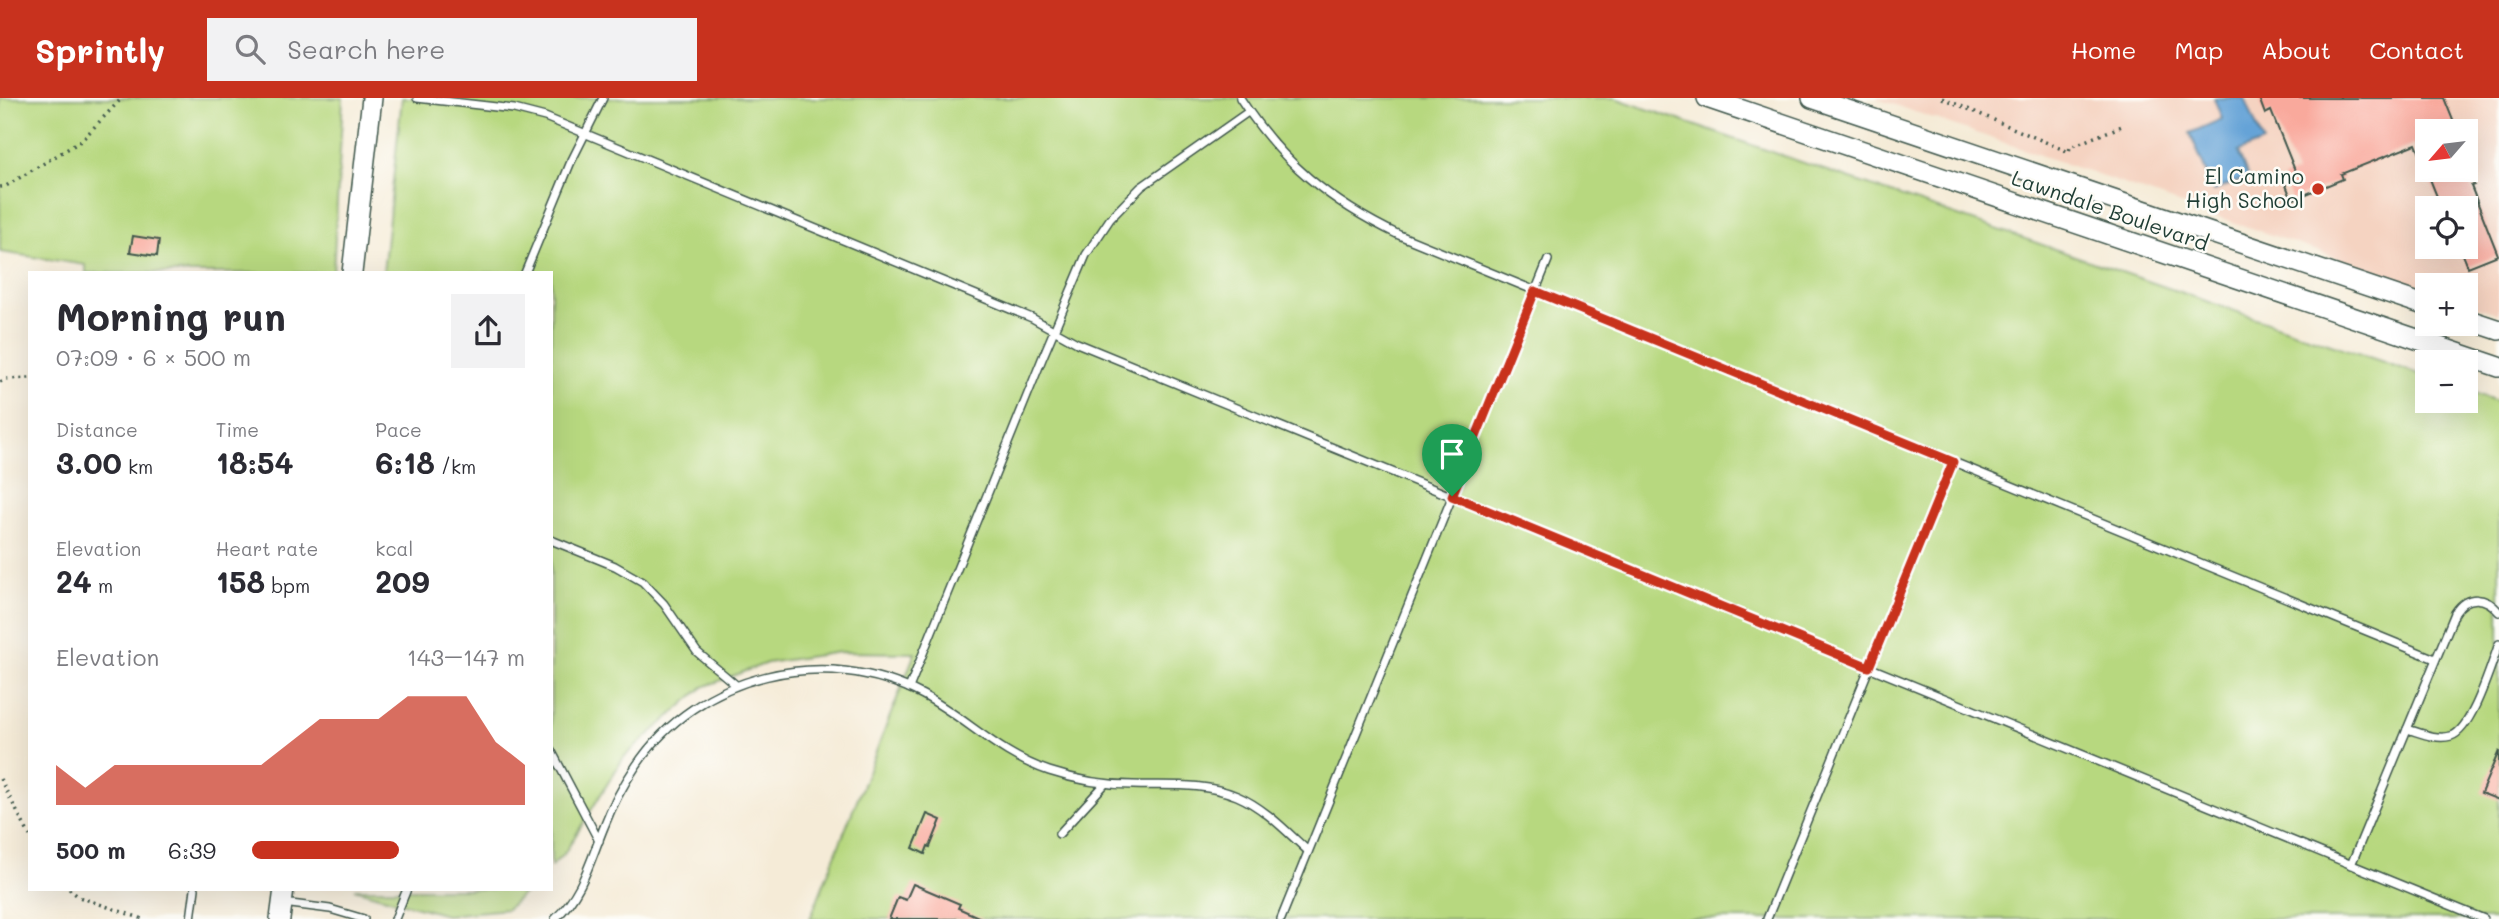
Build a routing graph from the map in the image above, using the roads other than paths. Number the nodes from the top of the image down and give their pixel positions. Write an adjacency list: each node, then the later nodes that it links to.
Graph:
1 (372, 98): 10 (street)
2 (417, 98): 8 (lane)
3 (603, 98): 8 (lane)
4 (1240, 98): 7 (lane)
5 (1707, 98): 17 (street, Lawndale Boulevard)
6 (1812, 98): 13 (street, Lawndale Boulevard)
7 (1248, 112): 12 (lane); 15 (lane)
8 (585, 134): 11 (lane); 15 (lane)
9 (1548, 260): 12 (lane)
10 (352, 271)
11 (526, 271)
12 (1535, 291): 18 (lane); 19 (lane)
13 (2415, 302)
14 (2478, 323): 16 (street)
15 (1054, 330): 19 (lane); 26 (lane)
16 (2499, 330)
17 (2499, 366)
18 (1953, 462): 23 (lane); 24 (lane)
19 (1452, 496): 24 (lane); 32 (lane)
20 (553, 541): 25 (lane)
21 (2499, 612): 23 (lane)
22 (2499, 644): 27 (lane)
23 (2435, 659): 27 (lane)
24 (1869, 667): 33 (lane); 42 (lane)
25 (736, 685): 26 (lane); 31 (lane)
26 (909, 688): 29 (lane)
27 (2407, 729): 33 (lane)
28 (553, 754): 31 (lane)
29 (1105, 784): 30 (lane); 32 (lane)
30 (1059, 834)
31 (599, 841): 40 (lane)
32 (1308, 851): 41 (lane)
33 (2351, 865): 43 (lane)
34 (195, 891): 37 (lane)
35 (407, 891): 39 (lane)
36 (282, 904): 38 (lane)
37 (191, 919)
38 (364, 919)
39 (395, 919)
40 (555, 919)
41 (1281, 919)
42 (1767, 919)
43 (2484, 919)

